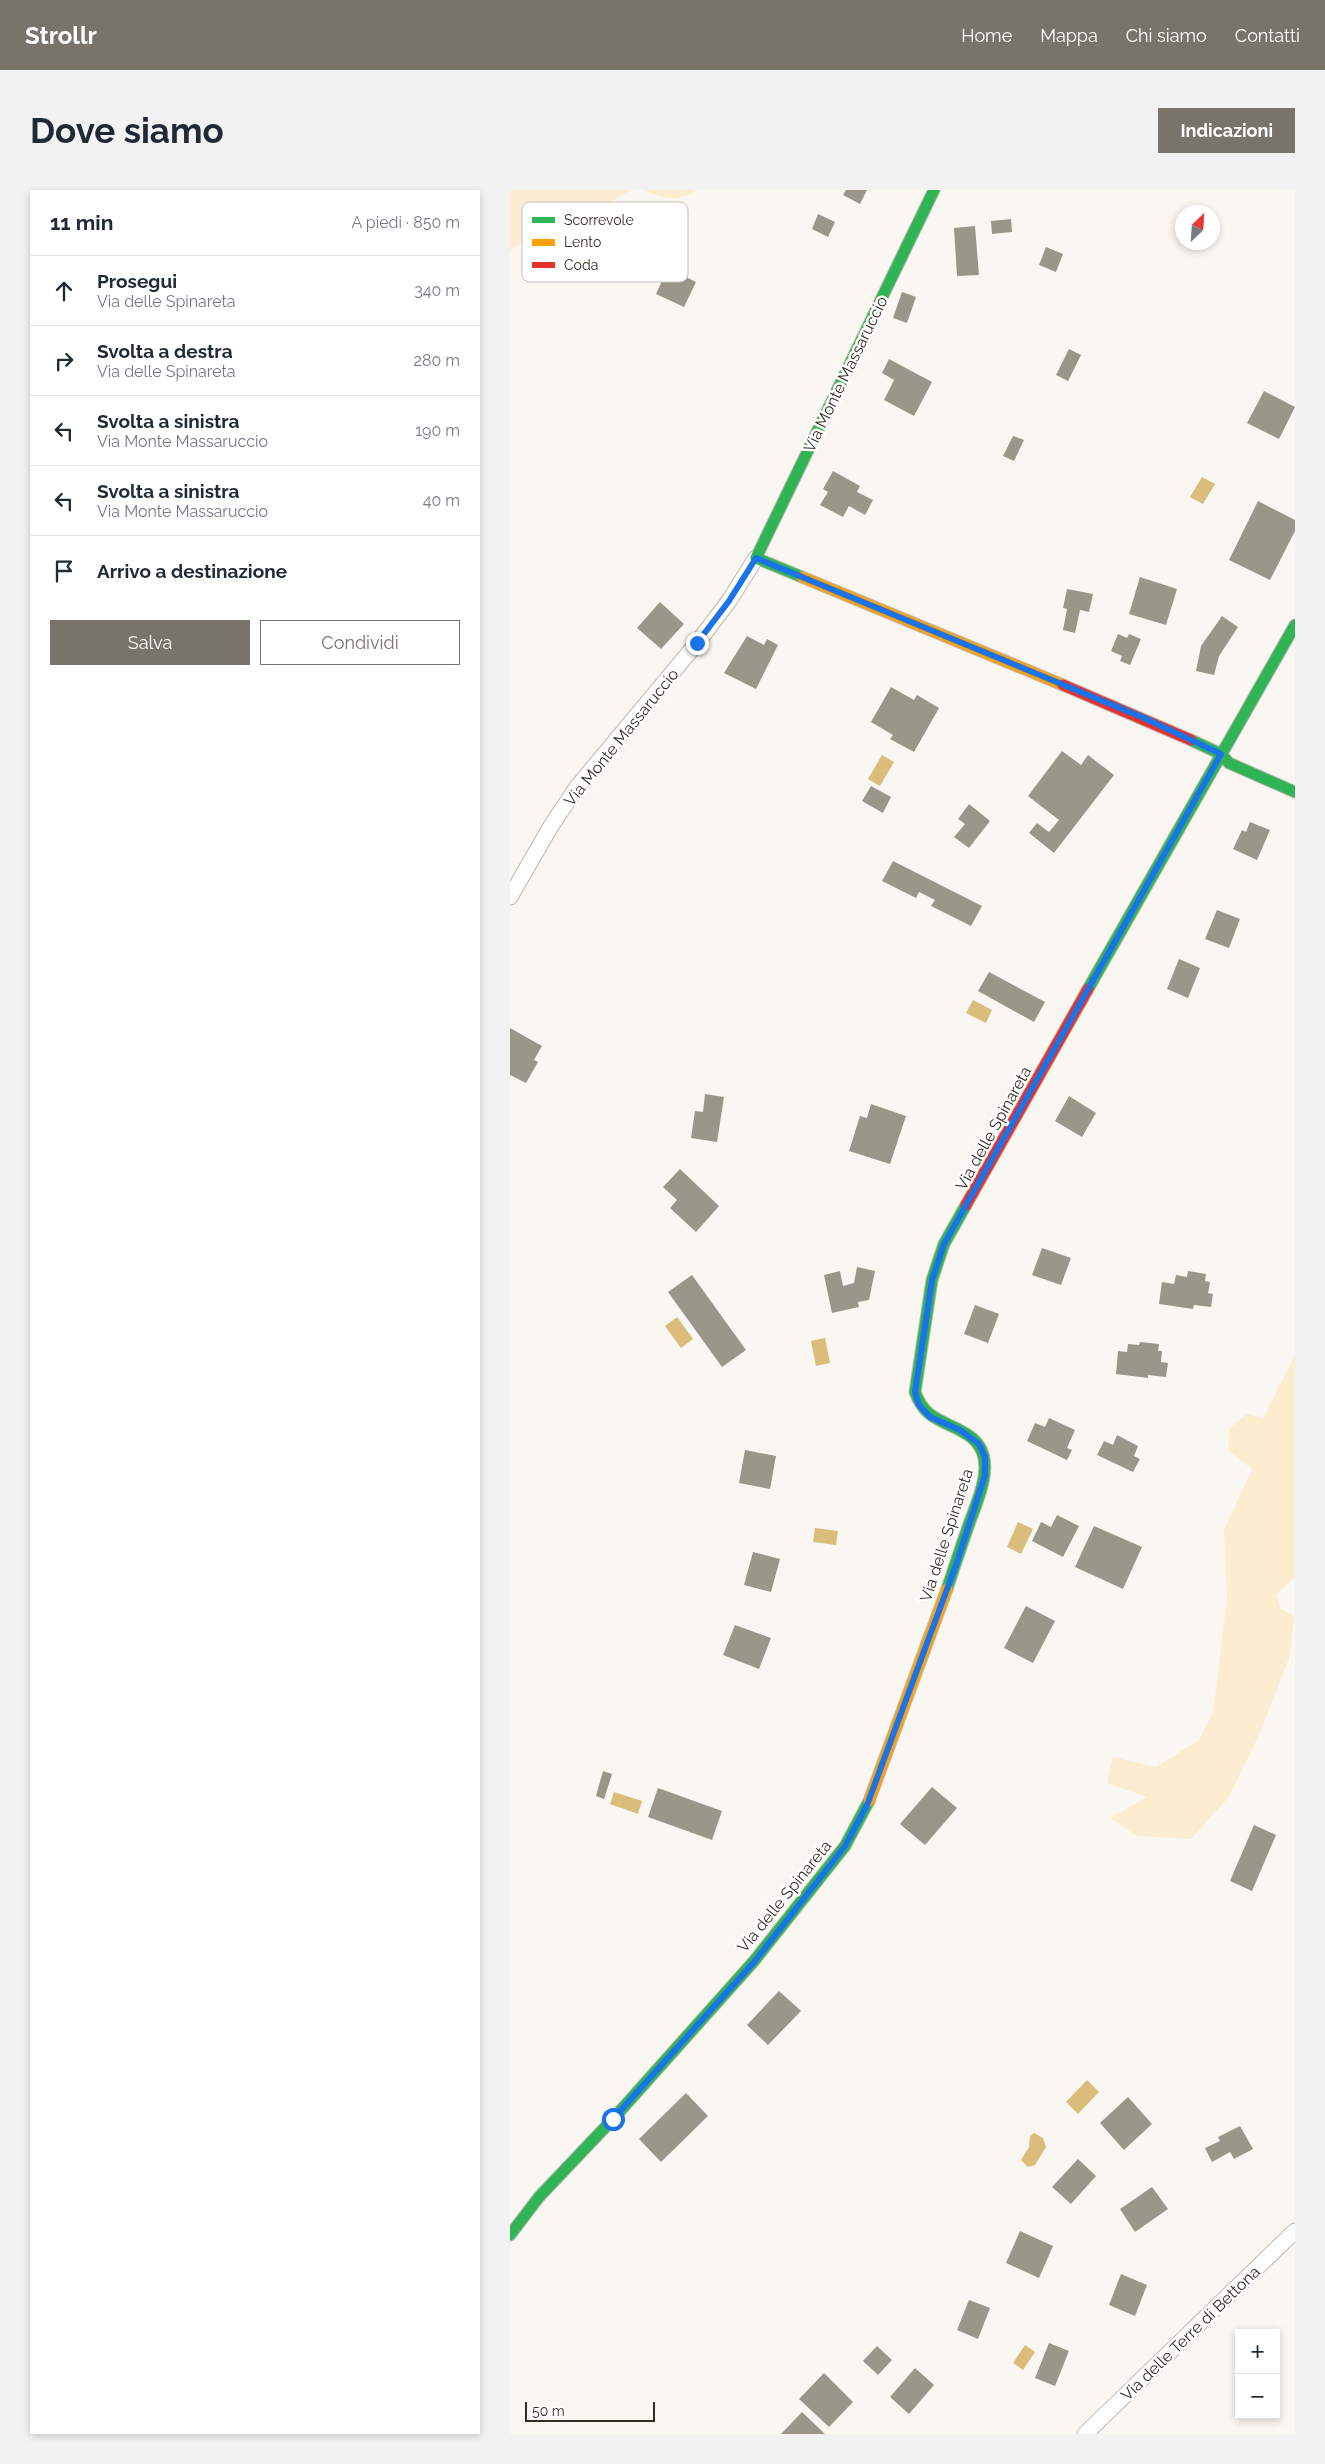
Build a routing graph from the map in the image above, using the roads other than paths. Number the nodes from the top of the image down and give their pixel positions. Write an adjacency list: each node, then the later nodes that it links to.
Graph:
1 (934, 190): 2 (street, Via Monte Massaruccio)
2 (756, 558): 4 (street); 6 (street, Via Monte Massaruccio)
3 (1295, 625): 4 (street, Via delle Spinareta)
4 (1221, 754): 5 (street); 8 (street, Via delle Spinareta)
5 (1295, 792)
6 (510, 897)
7 (1295, 2231): 9 (street, Via delle Terre di Bettona)
8 (510, 2235)
9 (1085, 2434)

